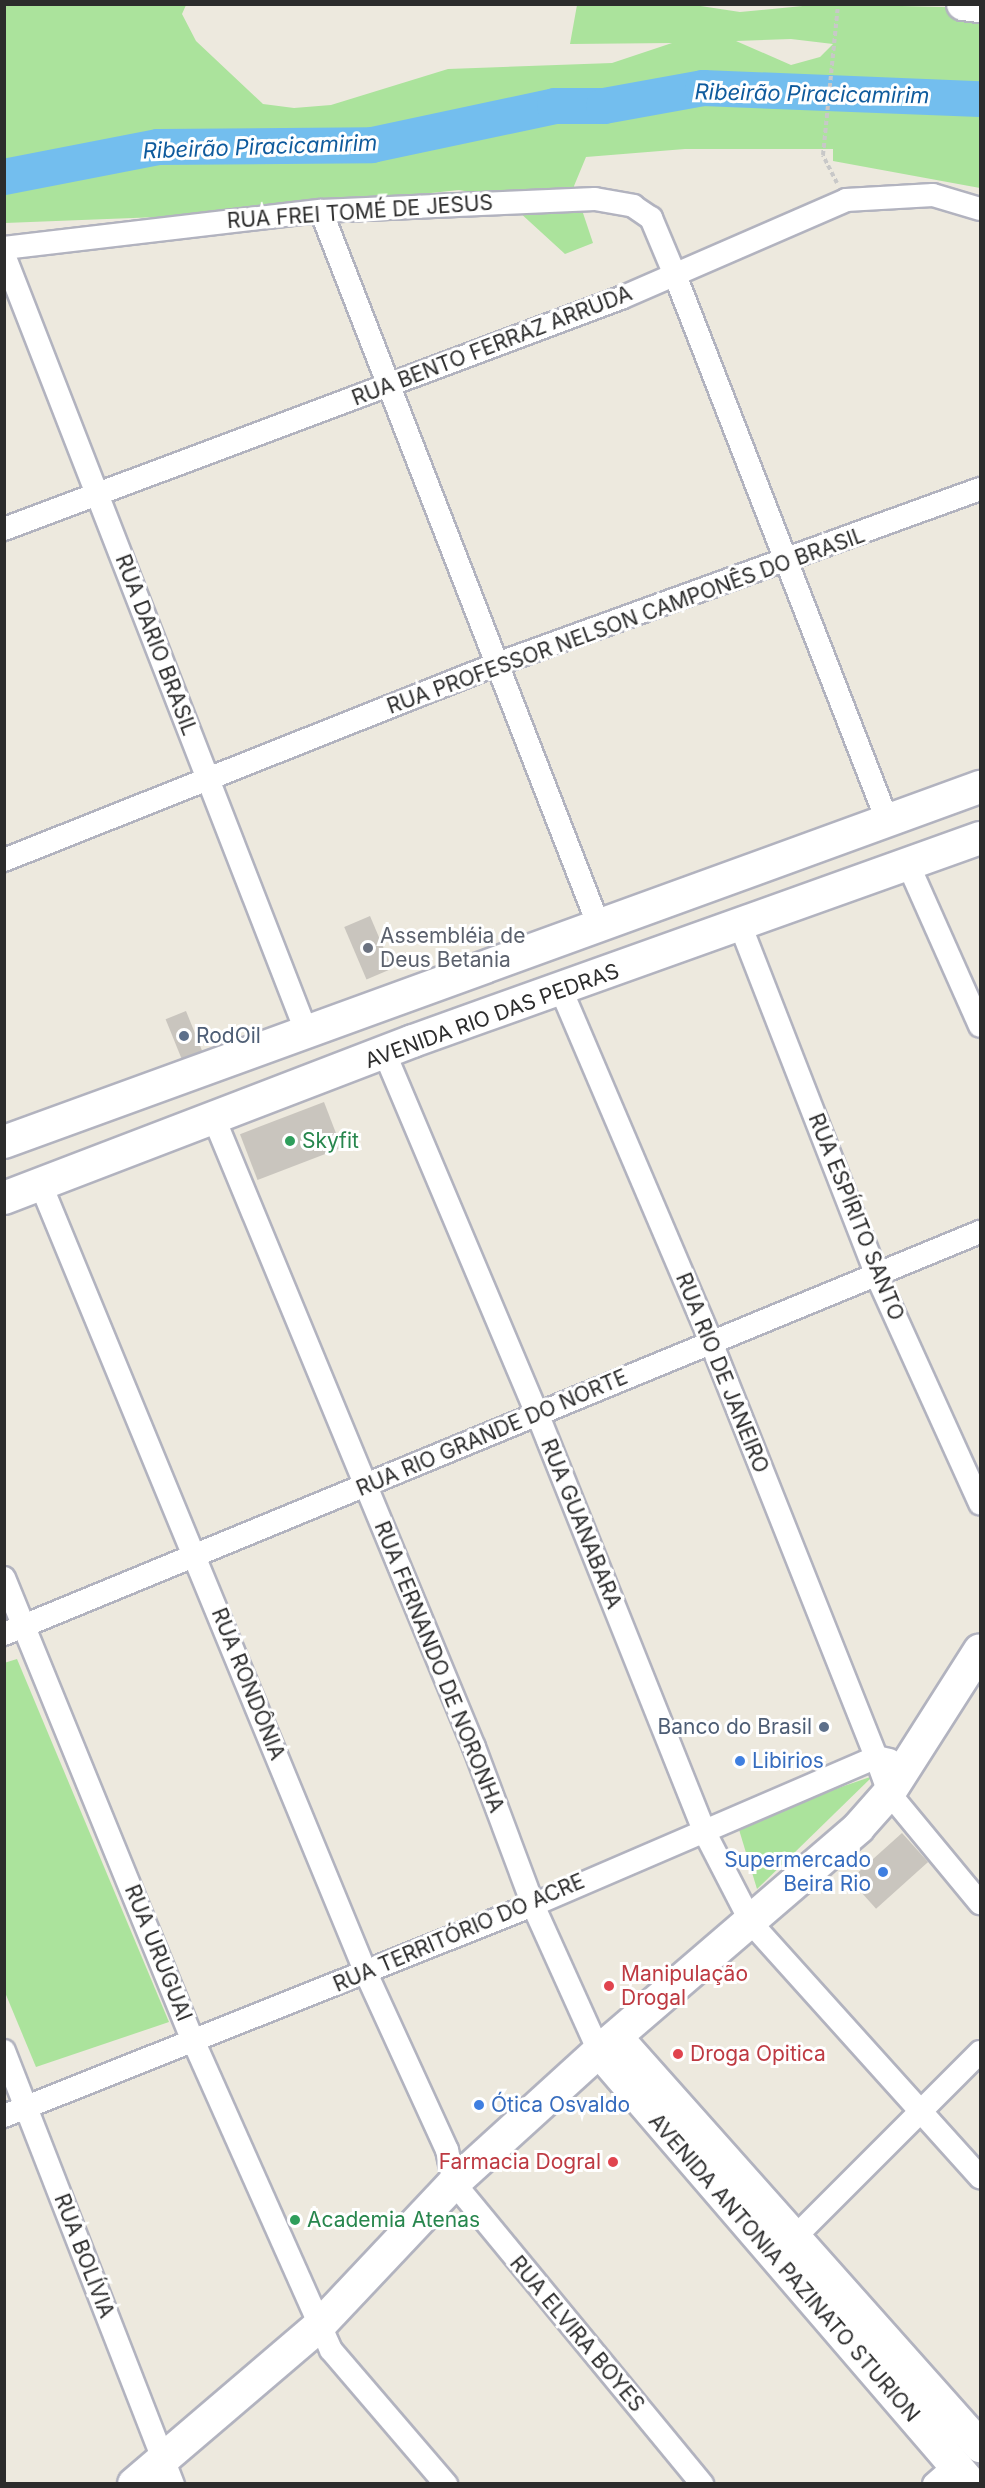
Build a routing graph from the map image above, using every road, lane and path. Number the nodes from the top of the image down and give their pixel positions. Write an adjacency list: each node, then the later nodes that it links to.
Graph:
1 (838, 4): 4 (path)
2 (963, 4): 3 (main road)
3 (981, 6)
4 (846, 200): 5 (street, RUA BENTO FERRAZ ARRUDA); 9 (street, RUA BENTO FERRAZ ARRUDA)
5 (981, 209)
6 (321, 211): 7 (street, RUA FREI TOMÉ DE JESUS); 9 (street, RUA FREI TOMÉ DE JESUS); 10 (street)
7 (4, 248)
8 (4, 255): 12 (street, RUA DARIO BRASIL)
9 (675, 275): 10 (street, RUA BENTO FERRAZ ARRUDA); 14 (street, RUA FREI TOMÉ DE JESUS)
10 (388, 386): 12 (street, RUA BENTO FERRAZ ARRUDA); 15 (street)
11 (981, 489): 14 (street, RUA PROFESSOR NELSON CAMPONÊS DO BRASIL)
12 (99, 497): 13 (street, RUA BENTO FERRAZ ARRUDA); 16 (street, RUA DARIO BRASIL)
13 (4, 529)
14 (785, 564): 15 (street, RUA PROFESSOR NELSON CAMPONÊS DO BRASIL); 18 (street, RUA FREI TOMÉ DE JESUS)
15 (497, 664): 16 (street, RUA PROFESSOR NELSON CAMPONÊS DO BRASIL); 23 (street)
16 (209, 782): 20 (street, RUA PROFESSOR NELSON CAMPONÊS DO BRASIL); 26 (street, RUA DARIO BRASIL)
17 (981, 787): 18 (main road)
18 (887, 819): 23 (main road)
19 (981, 838): 21 (main road, AVENIDA RIO DAS PEDRAS)
20 (4, 860)
21 (908, 864): 22 (main road, AVENIDA RIO DAS PEDRAS); 25 (street)
22 (741, 927): 24 (main road, AVENIDA RIO DAS PEDRAS); 33 (street, RUA ESPÍRITO SANTO)
23 (600, 929): 24 (main road); 26 (main road)
24 (562, 992): 27 (main road, AVENIDA RIO DAS PEDRAS); 34 (street, RUA RIO DE JANEIRO)
25 (981, 1026)
26 (308, 1036): 29 (main road)
27 (385, 1054): 28 (main road, AVENIDA RIO DAS PEDRAS); 35 (street, RUA GUANABARA)
28 (213, 1116): 30 (main road, AVENIDA RIO DAS PEDRAS); 36 (street, RUA FERNANDO DE NORONHA)
29 (4, 1142)
30 (41, 1185): 31 (main road, AVENIDA RIO DAS PEDRAS); 38 (street, RUA RONDÔNIA)
31 (4, 1198)
32 (981, 1232): 33 (street, RUA RIO GRANDE DO NORTE)
33 (876, 1274): 34 (street, RUA RIO GRANDE DO NORTE); 37 (street, RUA ESPÍRITO SANTO)
34 (711, 1342): 35 (street, RUA RIO GRANDE DO NORTE); 42 (street, RUA RIO DE JANEIRO)
35 (537, 1413): 36 (street, RUA RIO GRANDE DO NORTE); 45 (street, RUA GUANABARA)
36 (366, 1488): 38 (street, RUA RIO GRANDE DO NORTE); 47 (street, RUA FERNANDO DE NORONHA)
37 (981, 1503)
38 (195, 1555): 40 (street, RUA RIO GRANDE DO NORTE); 49 (street, RUA RONDÔNIA)
39 (4, 1578): 40 (street, RUA URUGUAI)
40 (14, 1630): 50 (street, RUA URUGUAI)
41 (981, 1650): 43 (main road)
42 (876, 1757): 43 (street); 44 (street); 45 (street, RUA TERRITÓRIO DO ACRE)
43 (906, 1766): 44 (main road)
44 (889, 1793): 46 (street); 48 (main road)
45 (703, 1829): 47 (street, RUA TERRITÓRIO DO ACRE); 48 (street, RUA GUANABARA)
46 (981, 1903)
47 (533, 1905): 49 (street, RUA TERRITÓRIO DO ACRE); 51 (street, RUA FERNANDO DE NORONHA)
48 (752, 1924): 51 (main road); 55 (street, RUA GUANABARA)
49 (366, 1973): 50 (street, RUA TERRITÓRIO DO ACRE); 58 (street, RUA RONDÔNIA)
50 (194, 2040): 54 (street, RUA TERRITÓRIO DO ACRE); 60 (street, RUA URUGUAI)
51 (608, 2044): 58 (main road); 59 (main road, AVENIDA ANTONIA PAZINATO STURION); 63 (main road, AVENIDA ANTONIA PAZINATO STURION)
52 (4, 2051): 54 (street, RUA BOLÍVIA)
53 (981, 2052): 55 (street)
54 (27, 2107): 56 (street, RUA TERRITÓRIO DO ACRE); 62 (street, RUA BOLÍVIA)
55 (921, 2112): 57 (street, RUA GUANABARA); 59 (street)
56 (4, 2116)
57 (981, 2177)
58 (454, 2183): 60 (main road); 66 (street, RUA ELVIRA BOYES)
59 (794, 2238): 61 (main road, AVENIDA ANTONIA PAZINATO STURION)
60 (320, 2325): 62 (main road); 65 (street, RUA URUGUAI)
61 (981, 2446)
62 (167, 2472): 64 (main road)
63 (960, 2475)
64 (134, 2484)
65 (446, 2484)
66 (702, 2484)

